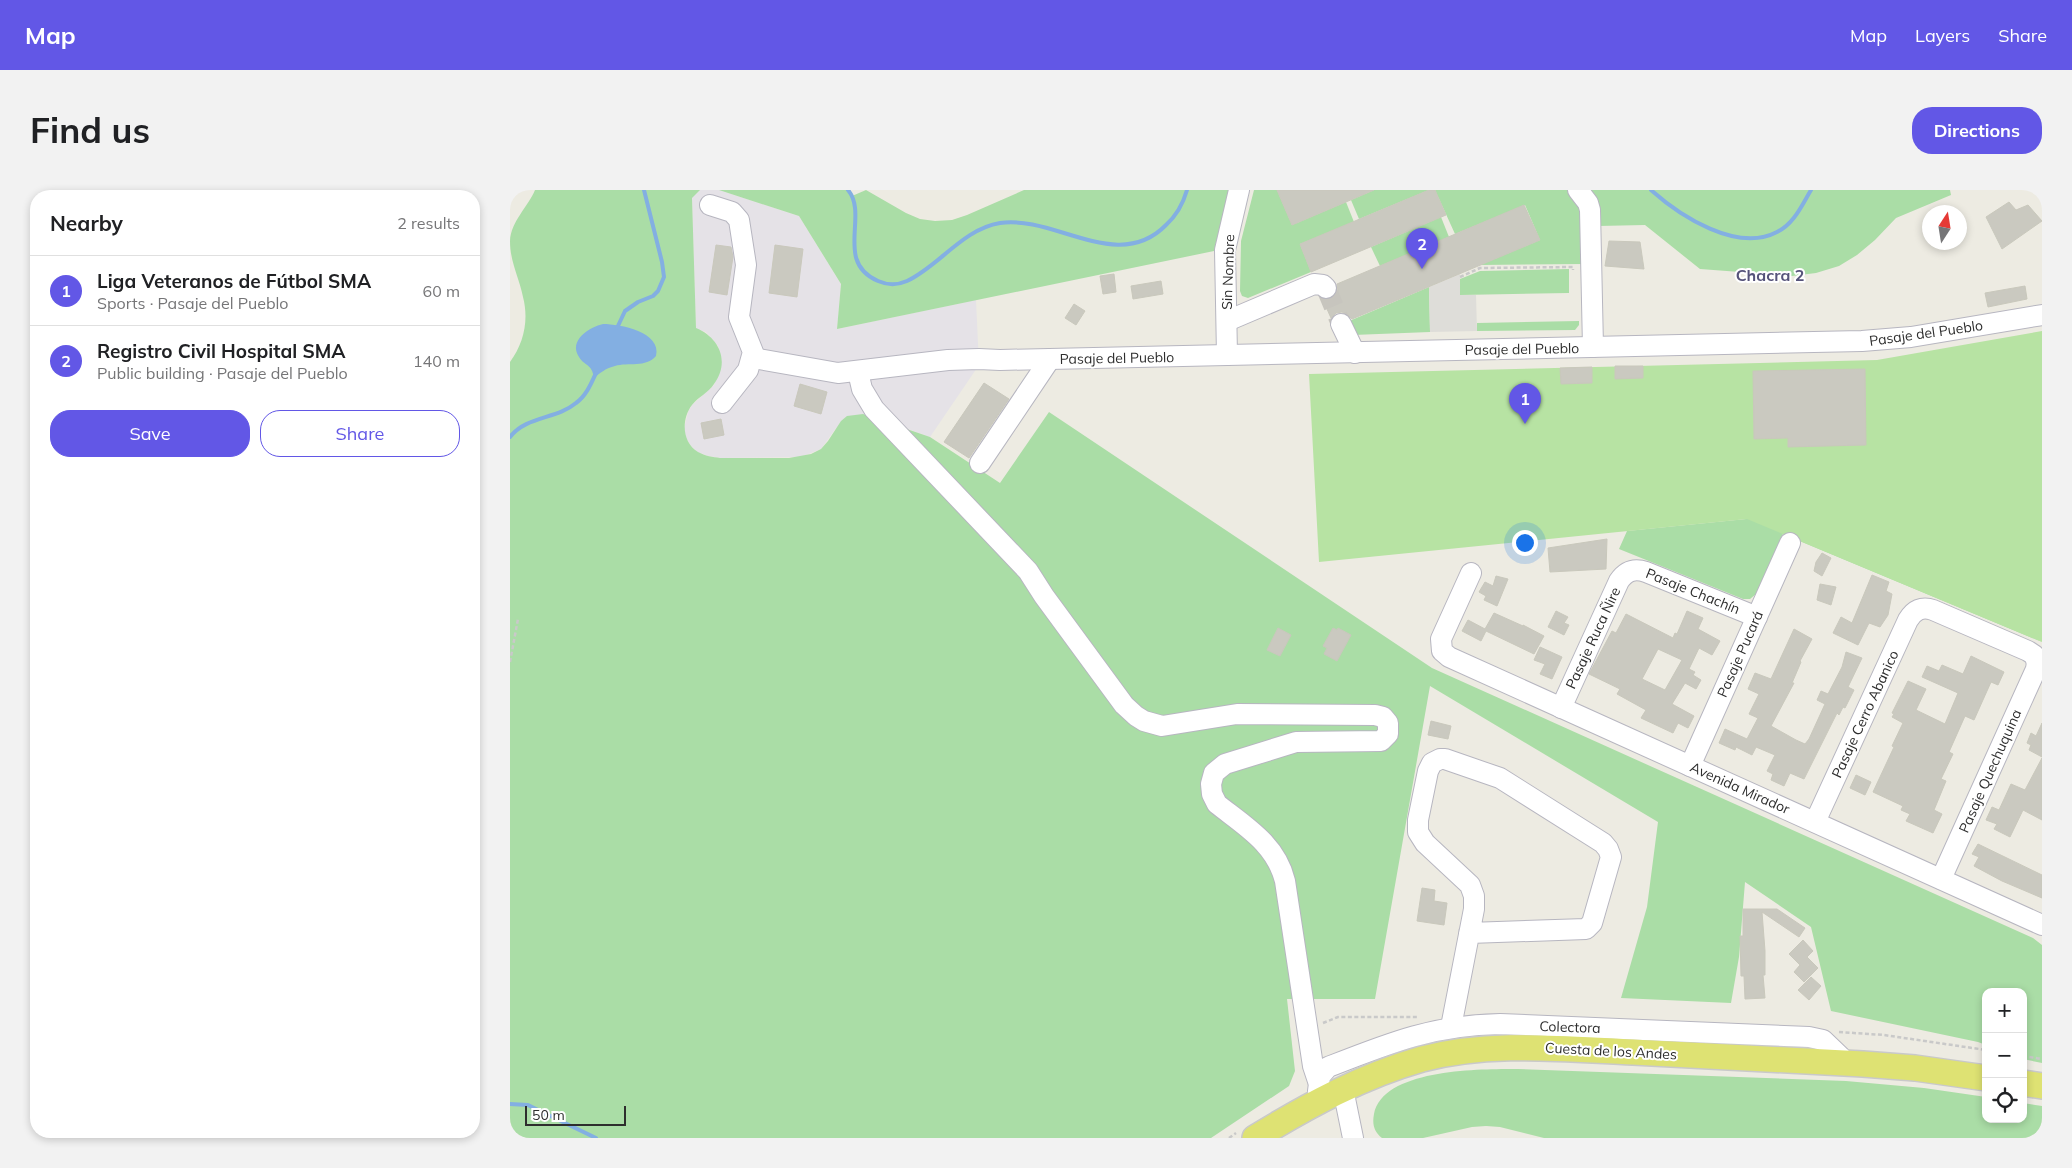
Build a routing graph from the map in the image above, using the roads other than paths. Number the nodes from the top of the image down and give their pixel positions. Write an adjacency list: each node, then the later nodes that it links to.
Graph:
1 (1239, 190): 6 (street, Sin Nombre)
2 (1578, 190): 8 (street)
3 (710, 205): 11 (street)
4 (1326, 288): 6 (street)
5 (2042, 315): 8 (street, Pasaje del Pueblo)
6 (1227, 321): 10 (street, Sin Nombre)
7 (1342, 324): 9 (street)
8 (1593, 347): 9 (street, Pasaje del Pueblo)
9 (1355, 352): 10 (street, Pasaje del Pueblo)
10 (1227, 356): 12 (street, Pasaje del Pueblo)
11 (753, 358): 13 (street, Pasaje del Pueblo); 14 (street)
12 (1050, 359): 13 (street, Pasaje del Pueblo); 15 (street)
13 (858, 372): 33 (street)
14 (722, 402)
15 (980, 463)
16 (1790, 543): 19 (street, Pasaje Pucará)
17 (1629, 571): 19 (street, Pasaje Chachín); 21 (street, Pasaje Ruca Ñire)
18 (1471, 573): 21 (street, Avenida Mirador)
19 (1756, 617): 22 (street, Pasaje Pucará)
20 (2040, 660): 23 (street, Pasaje Cerro Abanico); 24 (street, Pasaje Quechuquina)
21 (1561, 708): 22 (street, Avenida Mirador)
22 (1690, 766): 23 (street, Avenida Mirador)
23 (1815, 822): 24 (street, Avenida Mirador)
24 (1941, 879): 25 (street, Avenida Mirador)
25 (2042, 925)
26 (1469, 933): 26 (street); 27 (street)
27 (1451, 1027): 28 (street, Colectora); 33 (street, Colectora)
28 (1847, 1063): 29 (main road, Cuesta de los Andes); 32 (main road, Cuesta de los Andes)
29 (1982, 1077)
30 (2027, 1084): 31 (main road)
31 (2042, 1086)
32 (1343, 1089): 33 (main road, Cuesta de los Andes); 35 (street)
33 (1318, 1092): 34 (main road, Cuesta de los Andes)
34 (1255, 1138)
35 (1353, 1138)

